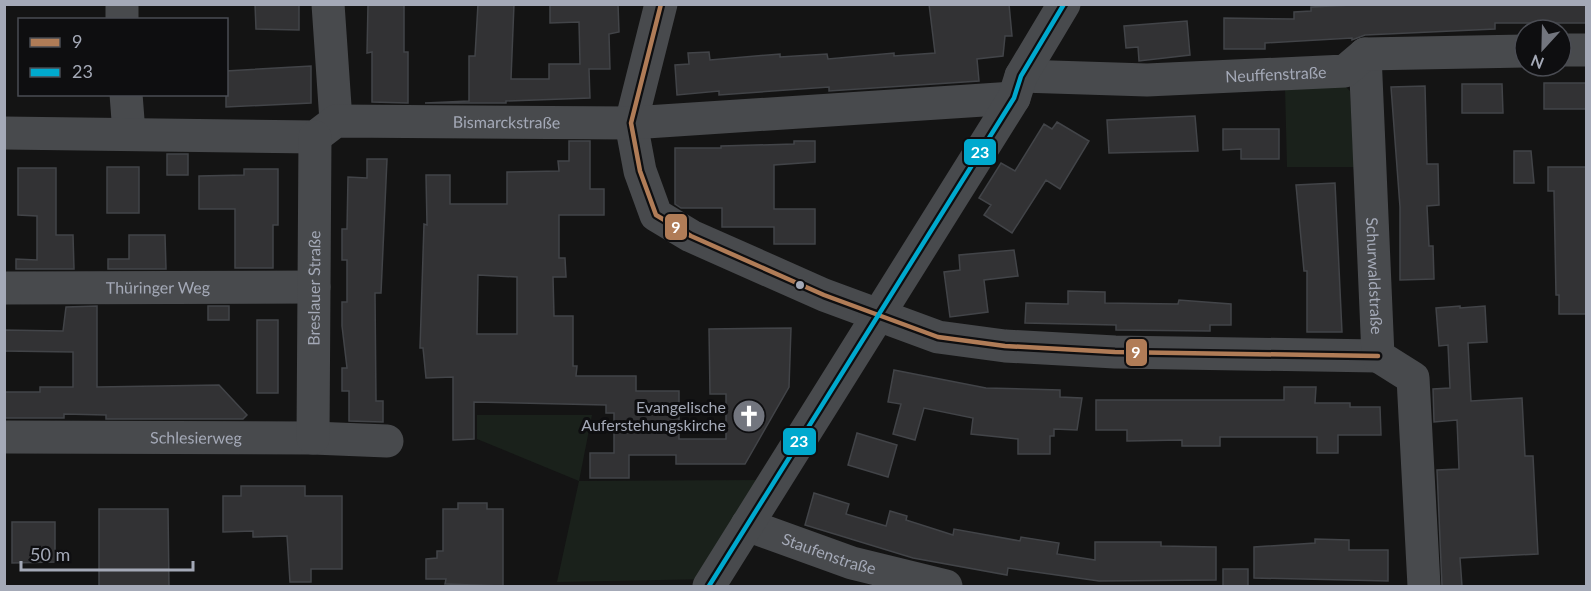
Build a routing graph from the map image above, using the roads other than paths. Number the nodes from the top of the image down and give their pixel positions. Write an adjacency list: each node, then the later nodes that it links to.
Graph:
1 (328, 4): 9 (street, Breslauer Straße)
2 (661, 4): 8 (street)
3 (1064, 4): 6 (street)
4 (1513, 51): 5 (street)
5 (1365, 54): 6 (street, Neuffenstraße); 15 (street, Schurwaldstraße)
6 (1017, 87): 8 (street, Bismarckstraße); 14 (street)
7 (126, 96): 11 (street)
8 (631, 123): 9 (street, Bismarckstraße); 14 (street)
9 (325, 129): 11 (street, Bismarckstraße); 12 (street, Breslauer Straße)
10 (4, 133): 11 (street, Bismarckstraße)
11 (129, 133)
12 (314, 287): 13 (street, Thüringer Weg); 17 (street, Breslauer Straße)
13 (4, 288)
14 (880, 315): 15 (street); 19 (street)
15 (1378, 356): 22 (street, Schurwaldstraße)
16 (4, 437): 17 (street, Schlesierweg)
17 (313, 438): 18 (street, Schlesierweg)
18 (387, 441)
19 (747, 525): 20 (street); 21 (street, Staufenstraße)
20 (709, 586)
21 (946, 586)
22 (1424, 586)

